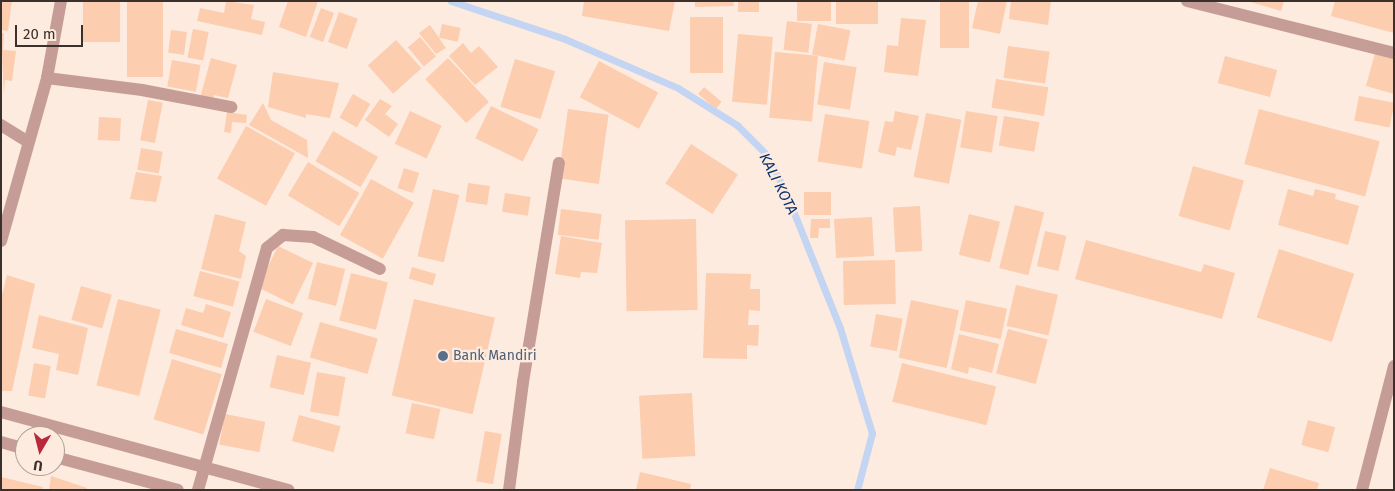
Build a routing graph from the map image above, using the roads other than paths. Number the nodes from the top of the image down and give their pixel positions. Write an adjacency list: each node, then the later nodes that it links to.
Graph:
1 (61, 1): 4 (street)
2 (1187, 1): 3 (street)
3 (1394, 52)
4 (47, 78): 5 (street); 7 (street)
5 (231, 107)
6 (1, 125): 7 (street)
7 (27, 141): 9 (street)
8 (558, 164): 20 (street)
9 (1, 241)
10 (380, 269): 16 (street)
11 (1394, 366): 21 (street)
12 (1, 412): 16 (street)
13 (1, 442): 14 (street)
14 (15, 446)
15 (65, 460): 17 (street)
16 (203, 467): 18 (street); 19 (street)
17 (178, 490)
18 (198, 490)
19 (289, 490)
20 (509, 490)
21 (1362, 490)

